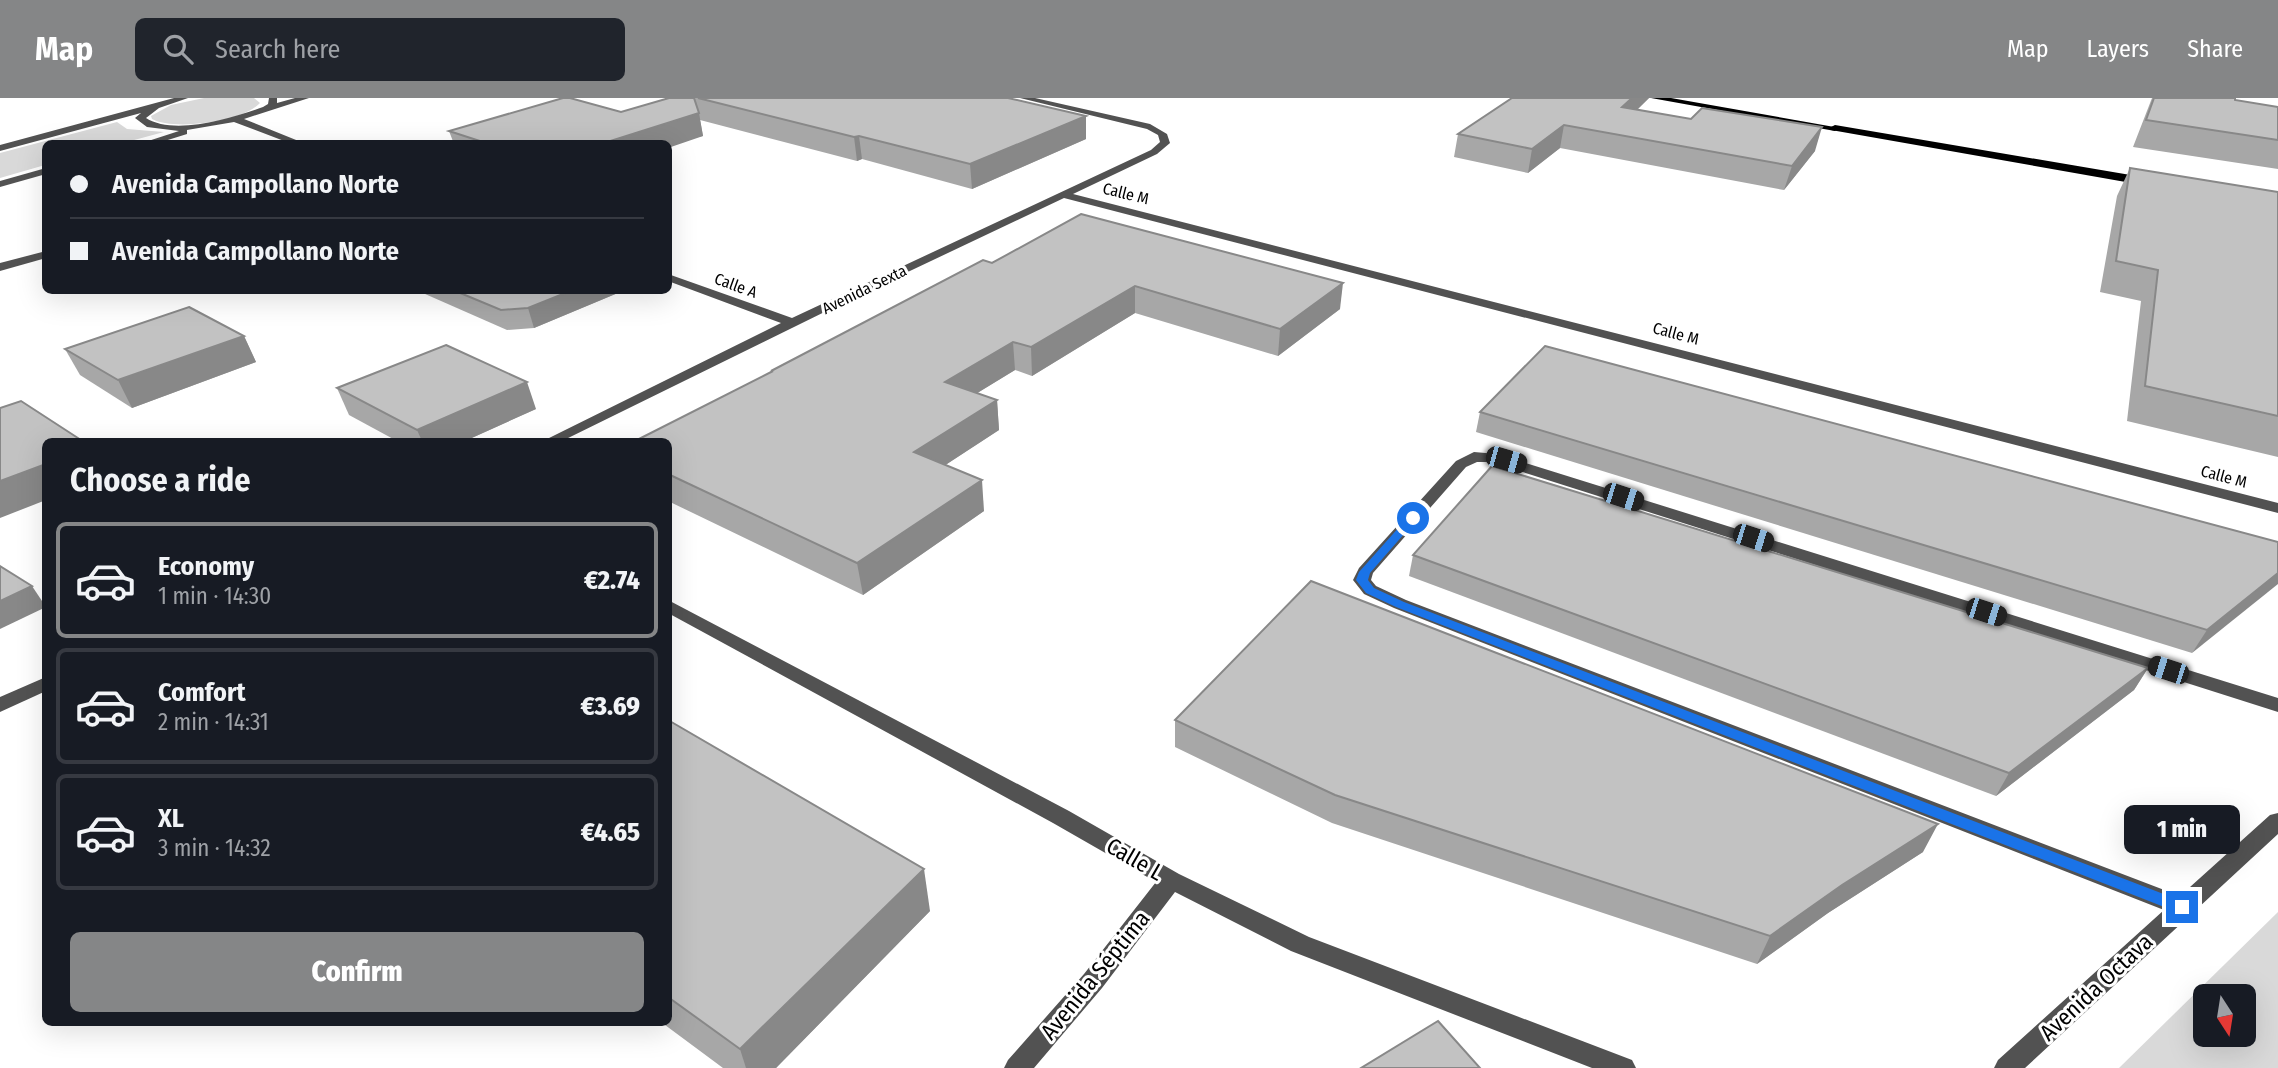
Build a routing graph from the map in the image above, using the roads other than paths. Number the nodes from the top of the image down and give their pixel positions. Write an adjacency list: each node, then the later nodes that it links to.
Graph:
1 (184, 98): 7 (street)
2 (273, 98): 8 (street)
3 (305, 98): 8 (street)
4 (1024, 98): 17 (street, Avenida Sexta)
5 (1655, 98): 11 (main road)
6 (1678, 98): 11 (main road)
7 (161, 102): 10 (street); 14 (street)
8 (266, 109): 9 (street)
9 (236, 119): 10 (street); 13 (street)
10 (216, 123): 12 (street)
11 (1837, 127): 11 (highway)
12 (157, 140)
13 (291, 140)
14 (0, 148)
15 (42, 172): 16 (street)
16 (0, 184)
17 (1064, 195): 21 (street, Avenida Sexta); 23 (street, Calle M)
18 (42, 255): 19 (street)
19 (0, 267)
20 (672, 278): 21 (street, Calle A)
21 (793, 323): 22 (street, Avenida Sexta)
22 (556, 438)
23 (2278, 508)
24 (672, 607): 29 (street, Calle L)
25 (42, 685): 26 (street)
26 (0, 705)
27 (2278, 705): 30 (street)
28 (2278, 821): 30 (street, Avenida Octava)
29 (1171, 880): 31 (street, Avenida Séptima); 32 (street, Calle L)
30 (2182, 907): 33 (street, Avenida Octava)
31 (1017, 1068)
32 (1623, 1068)
33 (2007, 1068)

